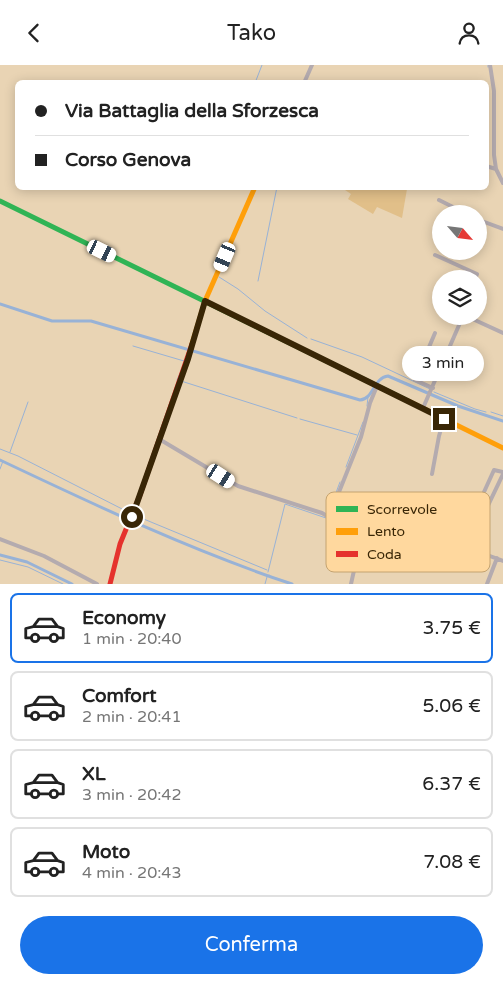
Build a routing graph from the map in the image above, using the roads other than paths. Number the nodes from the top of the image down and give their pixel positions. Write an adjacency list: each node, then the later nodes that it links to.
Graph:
1 (312, 65): 3 (street)
2 (490, 65): 5 (street)
3 (305, 80)
4 (489, 167): 5 (street)
5 (496, 169): 6 (street)
6 (503, 183)
7 (254, 190): 15 (main road)
8 (439, 200): 10 (street)
9 (0, 201): 15 (main road)
10 (449, 205)
11 (488, 223): 12 (street)
12 (503, 229)
13 (446, 260): 14 (street)
14 (468, 270)
15 (205, 301): 20 (main road); 24 (main road)
16 (461, 325): 21 (street)
17 (485, 325): 19 (street)
18 (435, 333): 21 (street)
19 (503, 333)
20 (376, 386): 22 (main road); 28 (street)
21 (431, 392): 22 (street)
22 (423, 408): 23 (main road)
23 (444, 419): 25 (main road); 27 (street)
24 (159, 439): 31 (street); 37 (main road)
25 (503, 448)
26 (503, 473): 29 (street); 30 (street)
27 (432, 474)
28 (339, 492)
29 (484, 492)
30 (490, 500)
31 (326, 516)
32 (0, 539): 36 (street)
33 (490, 557): 34 (street)
34 (497, 559): 35 (street); 38 (street)
35 (503, 561)
36 (97, 584)
37 (110, 584)
38 (487, 584)

